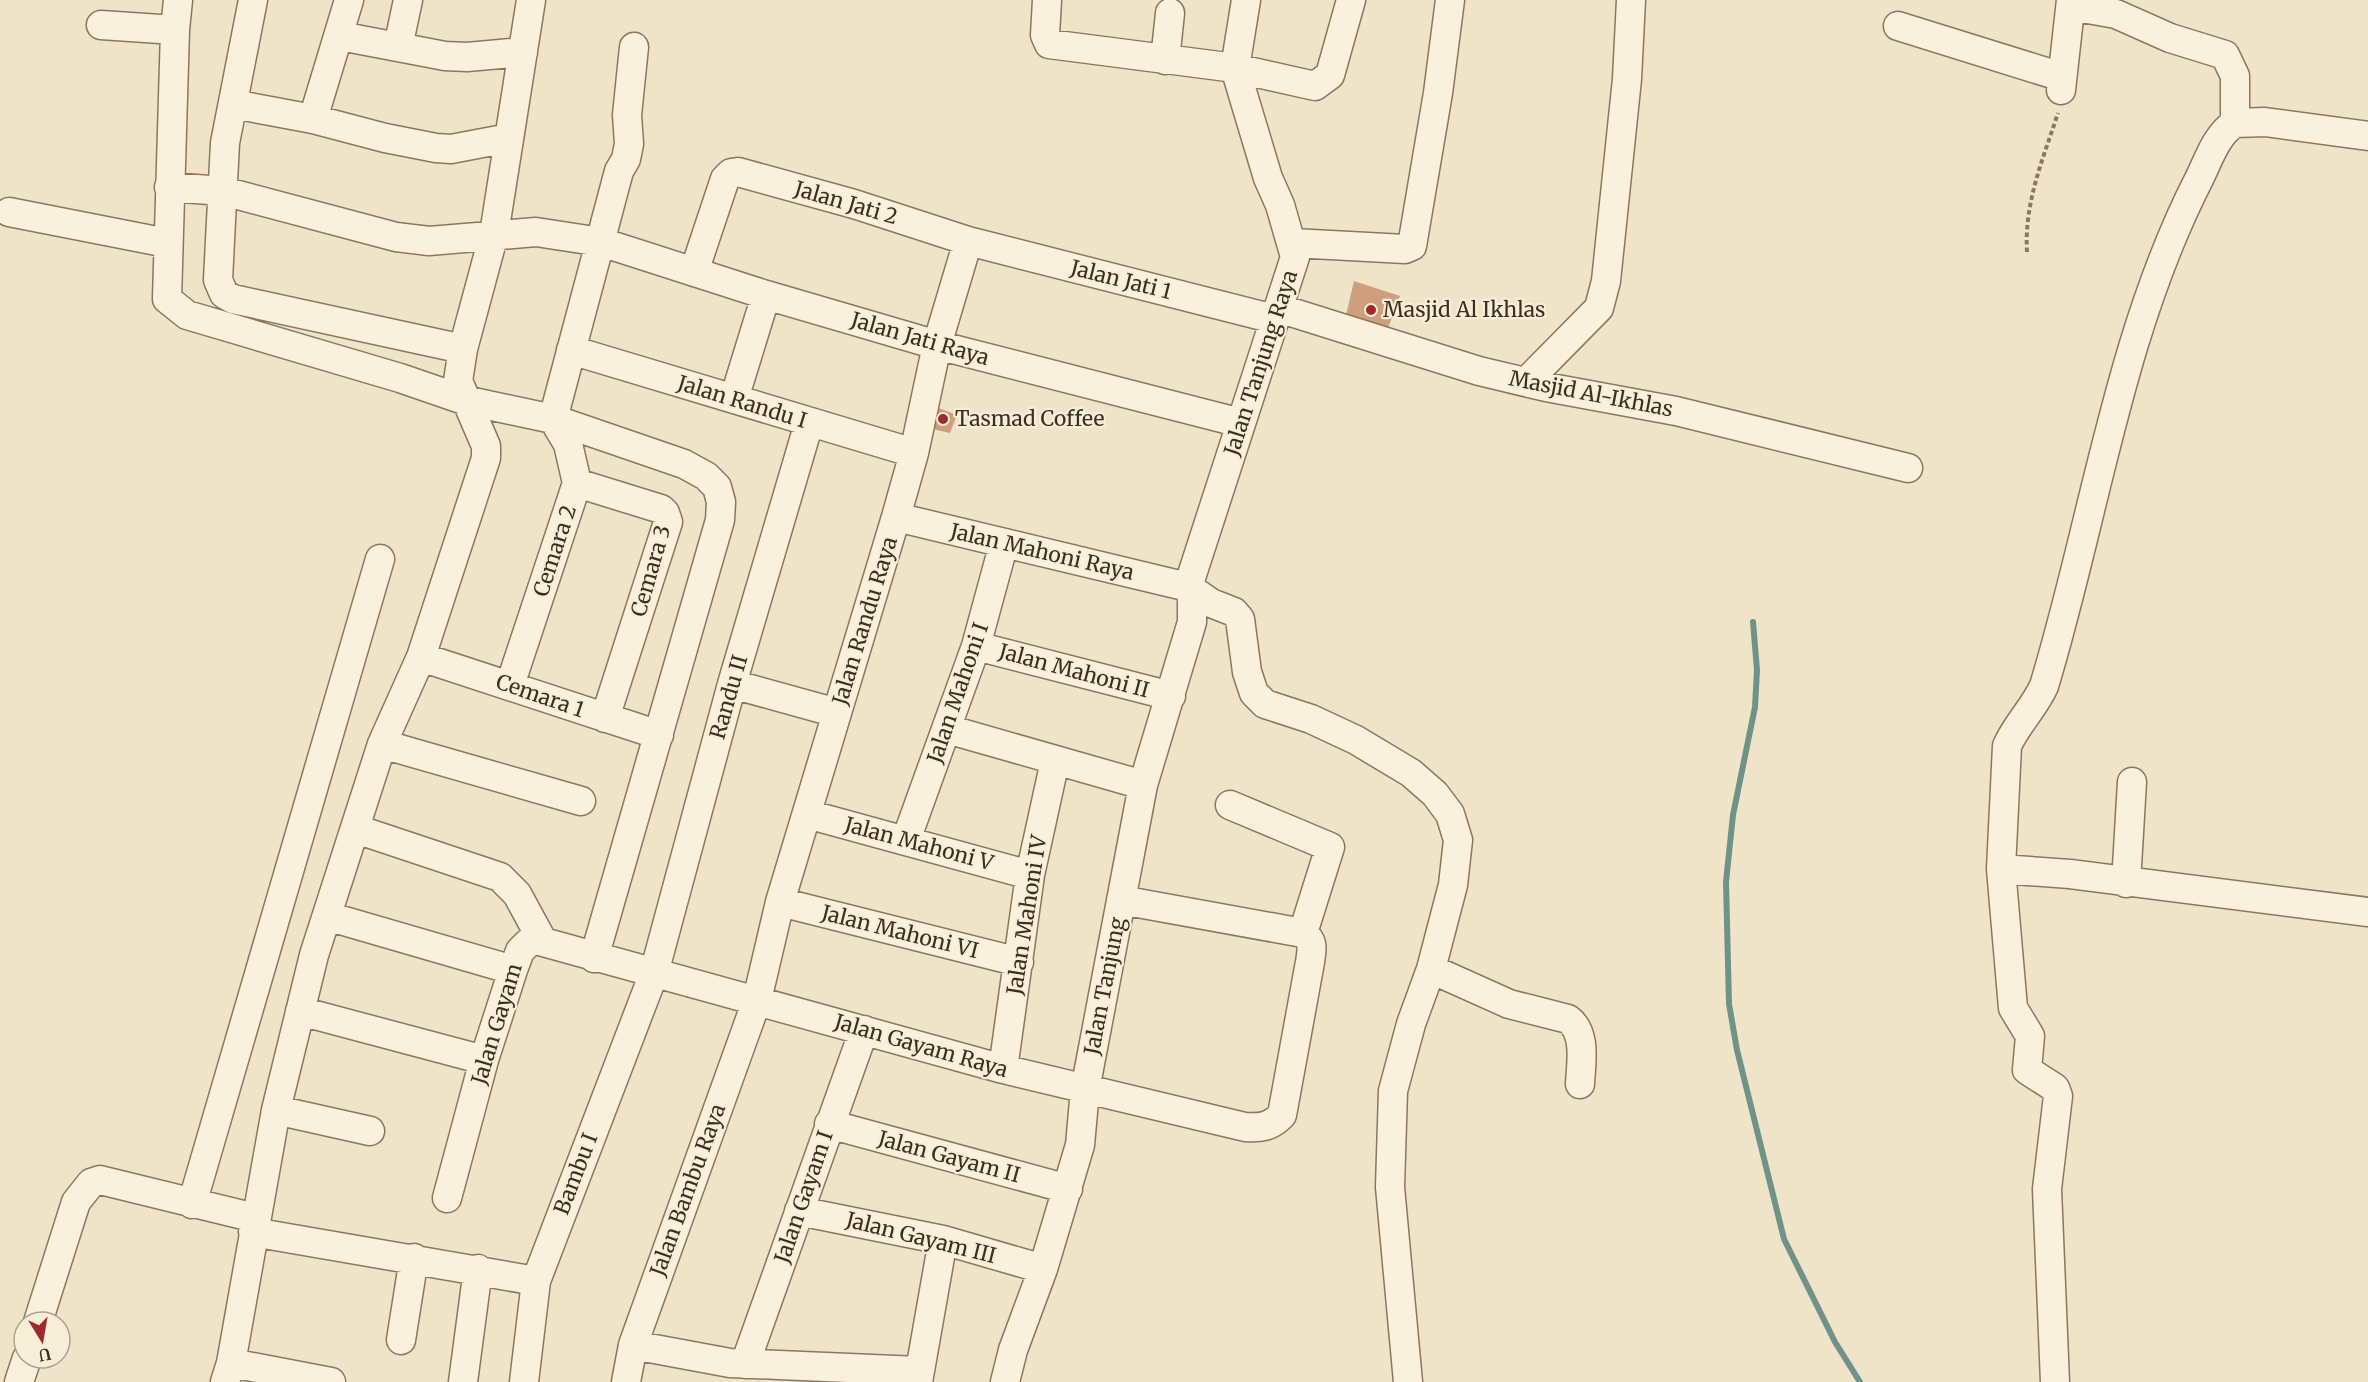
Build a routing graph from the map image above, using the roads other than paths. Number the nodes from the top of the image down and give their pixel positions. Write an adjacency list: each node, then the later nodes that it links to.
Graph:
1 (178, 0): 15 (street)
2 (254, 0): 22 (street)
3 (349, 0): 16 (street)
4 (408, 0): 17 (street)
5 (531, 0): 19 (street)
6 (1047, 0): 20 (street)
7 (1246, 0): 21 (street, Jalan Tanjung Raya)
8 (1351, 0): 21 (street)
9 (1450, 0): 34 (street)
10 (1631, 0): 41 (street)
11 (2071, 3): 14 (street); 24 (street)
12 (1170, 14): 20 (street)
13 (101, 26): 15 (street)
14 (1898, 26)
15 (175, 30): 27 (street)
16 (340, 36): 17 (street); 23 (street)
17 (398, 47): 19 (street)
18 (634, 47): 32 (street)
19 (523, 52): 26 (street)
20 (1165, 60): 21 (street)
21 (1235, 68): 34 (street, Jalan Tanjung Raya)
22 (233, 104): 23 (street); 28 (street)
23 (314, 119): 26 (street)
24 (2235, 123): 25 (street); 72 (street)
25 (2368, 136)
26 (509, 138): 30 (street)
27 (169, 187): 28 (street, Jalan Jati Raya); 33 (street)
28 (223, 191): 30 (street, Jalan Jati Raya); 39 (street)
29 (9, 212): 33 (street)
30 (494, 234): 32 (street, Jalan Jati Raya); 39 (street)
31 (968, 241): 35 (street, Jalan Jati 2); 37 (street, Jalan Jati 1); 38 (street, Jalan Randu Raya)
32 (601, 242): 35 (street, Jalan Jati Raya); 40 (street)
33 (167, 243): 43 (street)
34 (1293, 243): 37 (street, Jalan Tanjung Raya)
35 (694, 272): 36 (street, Jalan Jati Raya)
36 (766, 295): 38 (street, Jalan Jati Raya); 42 (street)
37 (1276, 314): 41 (street, Masjid Al-Ikhlas); 46 (street, Jalan Tanjung Raya)
38 (937, 345): 46 (street, Jalan Jati Raya); 47 (street, Jalan Randu Raya)
39 (463, 349): 43 (street)
40 (571, 350): 42 (street, Jalan Randu I); 44 (street)
41 (1526, 382): 48 (street, Masjid Al-Ikhlas)
42 (734, 399): 45 (street, Jalan Randu I)
43 (464, 400): 44 (street); 55 (street)
44 (553, 419): 49 (street, Cemara 2); 62 (street)
45 (809, 423): 47 (street, Jalan Randu I); 56 (street, Randu II)
46 (1241, 423): 53 (street, Jalan Tanjung Raya)
47 (914, 453): 50 (street, Jalan Randu Raya)
48 (1908, 468)
49 (577, 483): 57 (street, Cemara 2); 60 (street, Cemara 3)
50 (896, 517): 51 (street, Jalan Mahoni Raya); 59 (street, Jalan Randu Raya)
51 (1004, 543): 53 (street, Jalan Mahoni Raya); 54 (street, Jalan Mahoni I)
52 (380, 559): 98 (street)
53 (1188, 587): 58 (street, Jalan Tanjung); 83 (street)
54 (976, 645): 58 (street, Jalan Mahoni II); 61 (street, Jalan Mahoni I)
55 (420, 657): 57 (street, Cemara 1); 63 (street)
56 (732, 684): 59 (street); 85 (street, Randu II)
57 (510, 686): 60 (street, Cemara 1)
58 (1171, 696): 66 (street, Jalan Tanjung)
59 (837, 713): 69 (street, Jalan Randu Raya)
60 (605, 718): 62 (street, Cemara 1)
61 (947, 729): 64 (street); 71 (street, Jalan Mahoni I)
62 (659, 735): 81 (street)
63 (382, 744): 67 (street); 70 (street)
64 (1055, 761): 66 (street); 73 (street, Jalan Mahoni IV)
65 (2132, 782): 74 (street)
66 (1143, 785): 75 (street, Jalan Tanjung)
67 (581, 801)
68 (1230, 805): 79 (street)
69 (807, 814): 71 (street, Jalan Mahoni V); 76 (street, Jalan Randu Raya)
70 (356, 829): 78 (street); 80 (street)
71 (906, 840): 73 (street, Jalan Mahoni V)
72 (2001, 869): 74 (street); 118 (street)
73 (1030, 875): 82 (street, Jalan Mahoni IV)
74 (2126, 883): 77 (street)
75 (1121, 900): 79 (street); 92 (street, Jalan Tanjung)
76 (780, 902): 82 (street, Jalan Mahoni VI); 86 (street, Jalan Randu Raya)
77 (2368, 912)
78 (327, 916): 84 (street); 87 (street)
79 (1303, 933): 92 (street, Jalan Gayam Raya)
80 (542, 940): 81 (street); 84 (street, Jalan Gayam)
81 (594, 958): 85 (street)
82 (1019, 962): 90 (street, Jalan Mahoni IV)
83 (1431, 969): 91 (street); 117 (street)
84 (513, 970): 89 (street, Jalan Gayam)
85 (654, 973): 86 (street); 105 (street, Bambu I)
86 (757, 1000): 88 (street, Jalan Gayam Raya); 108 (street, Jalan Bambu Raya)
87 (300, 1011): 89 (street); 93 (street)
88 (864, 1030): 90 (street, Jalan Gayam Raya); 94 (street, Jalan Gayam I)
89 (484, 1060): 97 (street, Jalan Gayam)
90 (1003, 1069): 92 (street, Jalan Gayam Raya)
91 (1580, 1084)
92 (1085, 1090): 96 (street, Jalan Tanjung)
93 (276, 1110): 95 (street); 100 (street)
94 (829, 1124): 96 (street, Jalan Gayam II); 99 (street, Jalan Gayam I)
95 (370, 1131)
96 (1068, 1189): 104 (street, Jalan Tanjung)
97 (447, 1198)
98 (192, 1204): 100 (street); 106 (street)
99 (799, 1211): 101 (street, Jalan Gayam III); 109 (street, Jalan Gayam I)
100 (254, 1225): 102 (street); 110 (street)
101 (943, 1240): 104 (street, Jalan Gayam III); 111 (street)
102 (414, 1258): 103 (street); 107 (street)
103 (478, 1269): 105 (street); 113 (street)
104 (1042, 1269): 116 (street, Jalan Tanjung)
105 (536, 1281): 114 (street, Bambu I)
106 (42, 1310)
107 (401, 1340)
108 (633, 1345): 109 (street); 115 (street, Jalan Bambu Raya)
109 (735, 1370): 111 (street)
110 (228, 1372): 112 (street)
111 (918, 1377)
112 (331, 1382)
113 (463, 1382)
114 (524, 1382)
115 (626, 1382)
116 (1005, 1382)
117 (1408, 1382)
118 (2055, 1382)

